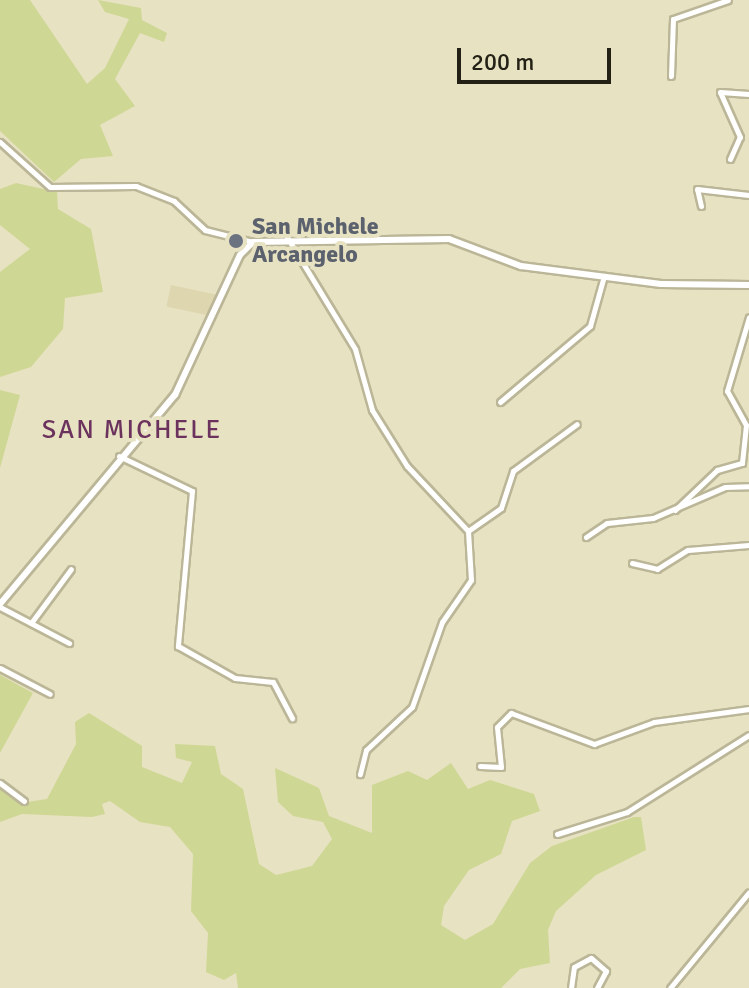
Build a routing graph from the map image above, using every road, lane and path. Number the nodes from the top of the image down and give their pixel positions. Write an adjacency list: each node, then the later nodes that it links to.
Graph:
1 (728, 0): 2 (street)
2 (671, 76)
3 (749, 94): 5 (street)
4 (0, 140): 9 (street)
5 (730, 159)
6 (749, 195): 7 (street)
7 (701, 206)
8 (287, 237): 9 (street); 10 (street); 18 (street)
9 (253, 242): 15 (street)
10 (604, 276): 11 (street); 13 (street)
11 (749, 285)
12 (749, 317): 17 (street)
13 (500, 402)
14 (577, 424): 18 (street)
15 (119, 456): 23 (street); 29 (street)
16 (749, 486): 17 (street)
17 (675, 510): 19 (street)
18 (468, 531): 32 (street)
19 (586, 537)
20 (749, 545): 21 (street)
21 (632, 563)
22 (71, 569): 24 (street)
23 (0, 606): 24 (street)
24 (31, 623): 25 (street)
25 (69, 643)
26 (0, 668): 27 (street)
27 (50, 694)
28 (749, 709): 31 (street)
29 (292, 718)
30 (749, 735): 35 (street)
31 (480, 766)
32 (360, 774)
33 (0, 783): 34 (street)
34 (24, 801)
35 (557, 834)
36 (749, 892): 39 (street)
37 (571, 988): 38 (street)
38 (597, 988)
39 (670, 988)

